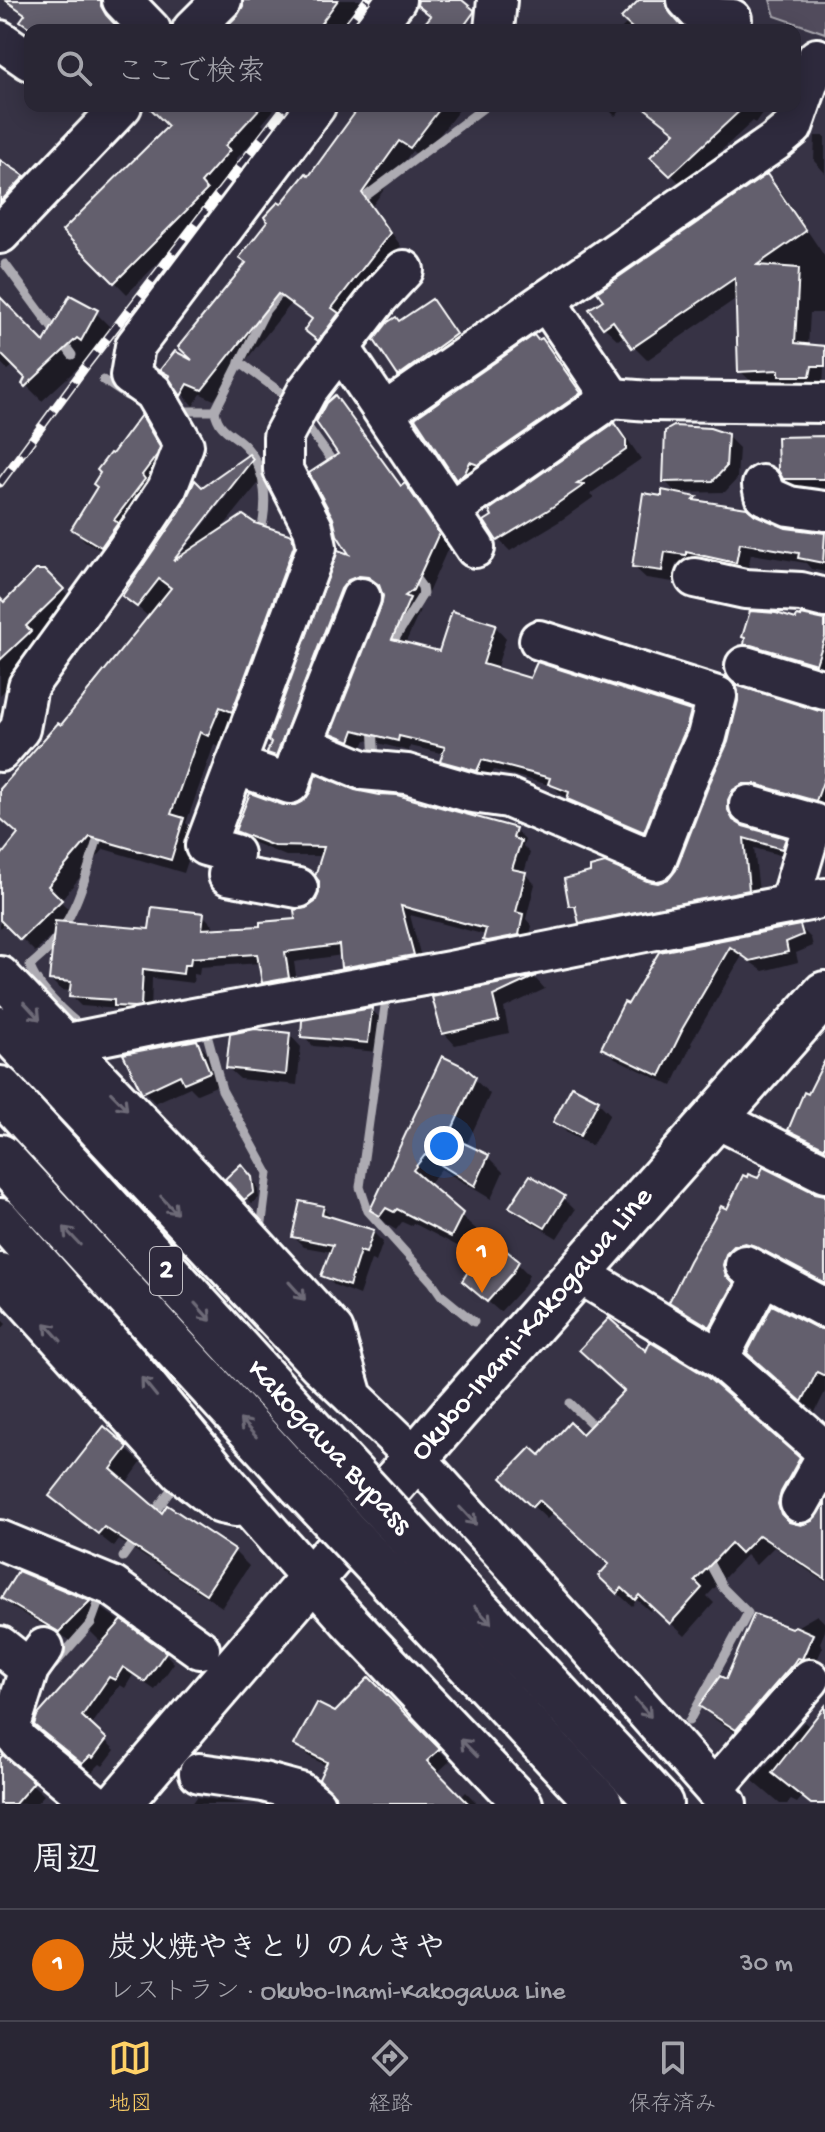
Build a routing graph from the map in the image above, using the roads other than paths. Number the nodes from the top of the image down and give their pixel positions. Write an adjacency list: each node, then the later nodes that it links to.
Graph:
1 (122, 0): 7 (street)
2 (222, 0): 8 (street)
3 (396, 0): 9 (street)
4 (497, 0): 10 (street)
5 (687, 0): 6 (street)
6 (735, 16)
7 (145, 24)
8 (198, 24)
9 (378, 24)
10 (495, 24)
11 (0, 40): 13 (street)
12 (812, 56): 14 (street)
13 (24, 57)
14 (801, 97)
15 (107, 112): 18 (street)
16 (312, 112): 36 (street)
17 (797, 112): 20 (street)
18 (0, 234)
19 (404, 270): 21 (street)
20 (546, 301): 22 (street); 24 (street)
21 (340, 347): 24 (street); 37 (street)
22 (612, 398): 23 (street); 26 (street)
23 (825, 403)
24 (385, 412): 26 (street)
25 (762, 485): 27 (street)
26 (451, 510): 28 (street)
27 (825, 511)
28 (475, 548)
29 (695, 578): 30 (street)
30 (825, 598)
31 (365, 617): 35 (street)
32 (539, 640): 35 (street)
33 (745, 666): 34 (street)
34 (825, 690)
35 (303, 745): 37 (street)
36 (0, 752)
37 (235, 765): 39 (street)
38 (749, 805): 40 (street)
39 (298, 888)
40 (807, 901): 44 (street)
41 (0, 976): 44 (street, one-way to 44)
42 (825, 994): 46 (main road, Okubo-Inami-Kakogawa Line)
43 (0, 1026): 54 (street, one-way to 54)
44 (51, 1047): 54 (street, one-way to 54)
45 (0, 1089): 71 (main road, Kakogawa Bypass / 2, one-way to 71, bridge)
46 (715, 1118): 48 (street); 51 (main road, Okubo-Inami-Kakogawa Line)
47 (0, 1157): 70 (main road, Kakogawa Bypass / 2, one-way to 47, bridge)
48 (822, 1164)
49 (0, 1218): 59 (street, one-way to 49)
50 (0, 1273): 59 (street, one-way to 50)
51 (578, 1273): 53 (street); 56 (main road, Okubo-Inami-Kakogawa Line)
52 (825, 1308): 53 (street)
53 (719, 1358): 55 (street)
54 (353, 1397): 56 (street)
55 (825, 1451)
56 (416, 1458): 61 (main road, Okubo-Inami-Kakogawa Line); 66 (street, one-way to 66)
57 (825, 1458): 58 (street)
58 (800, 1503)
59 (254, 1511): 61 (street)
60 (0, 1540): 63 (street)
61 (312, 1579): 67 (main road, Okubo-Inami-Kakogawa Line); 69 (street, one-way to 61)
62 (0, 1646): 67 (street)
63 (200, 1649)
64 (810, 1679): 66 (street)
65 (199, 1773): 68 (street)
66 (721, 1797)
67 (120, 1801)
68 (315, 1804)
69 (523, 1804)
70 (600, 1804)
71 (660, 1804)

